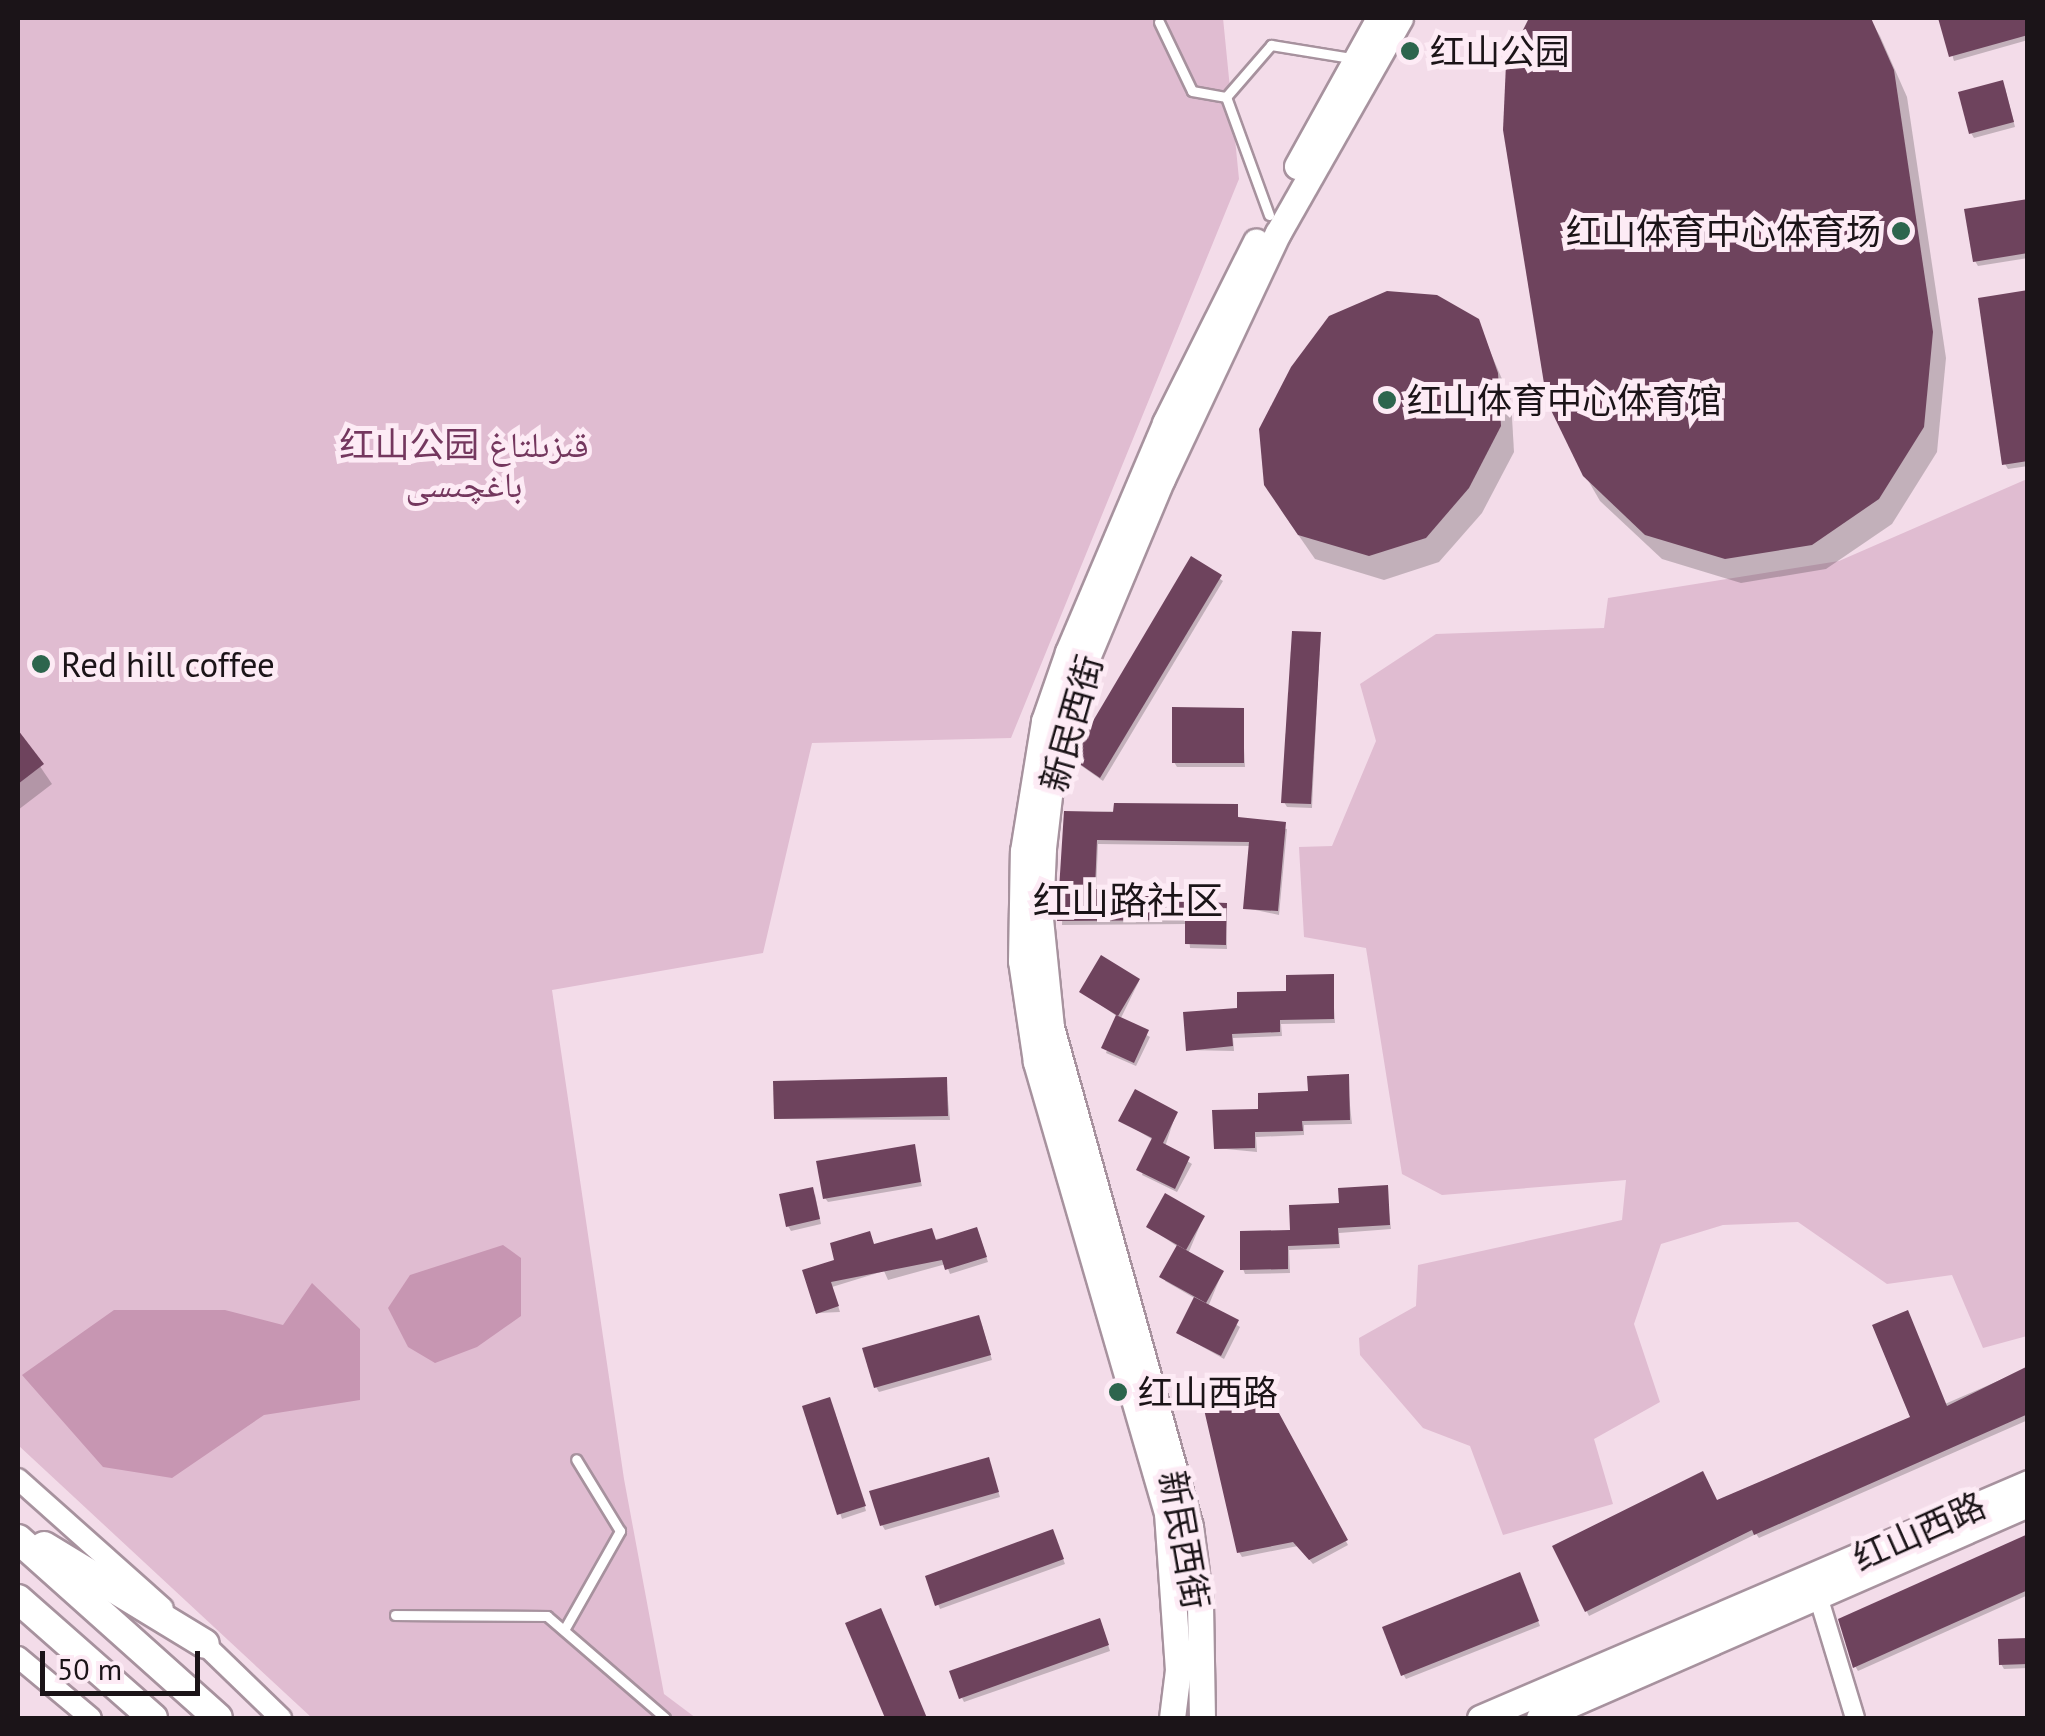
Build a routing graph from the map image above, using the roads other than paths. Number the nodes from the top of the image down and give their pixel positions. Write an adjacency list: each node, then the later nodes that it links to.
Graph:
1 (1379, 18): 4 (main road, 新民西街)
2 (1400, 18): 25 (main road, 新民西街)
3 (1159, 22): 5 (lane)
4 (1359, 59): 5 (lane); 6 (main road, 新民西街)
5 (1226, 97): 6 (lane)
6 (1269, 215): 24 (main road, 新民西街)
7 (576, 1458): 16 (lane)
8 (18, 1480): 17 (street)
9 (2028, 1483): 26 (main road, 红山西路)
10 (2028, 1504): 13 (main road, 红山西路)
11 (18, 1529): 17 (highway)
12 (18, 1539): 21 (highway)
13 (1818, 1596): 27 (main road, 红山西路); 28 (street)
14 (18, 1599): 20 (highway)
15 (395, 1616): 16 (lane)
16 (564, 1630): 23 (lane)
17 (205, 1644): 22 (street)
18 (18, 1658): 19 (street)
19 (91, 1718)
20 (154, 1718)
21 (218, 1718)
22 (282, 1718)
23 (666, 1718)
24 (1172, 1718)
25 (1202, 1718)
26 (1480, 1718)
27 (1538, 1718)
28 (1855, 1718)

